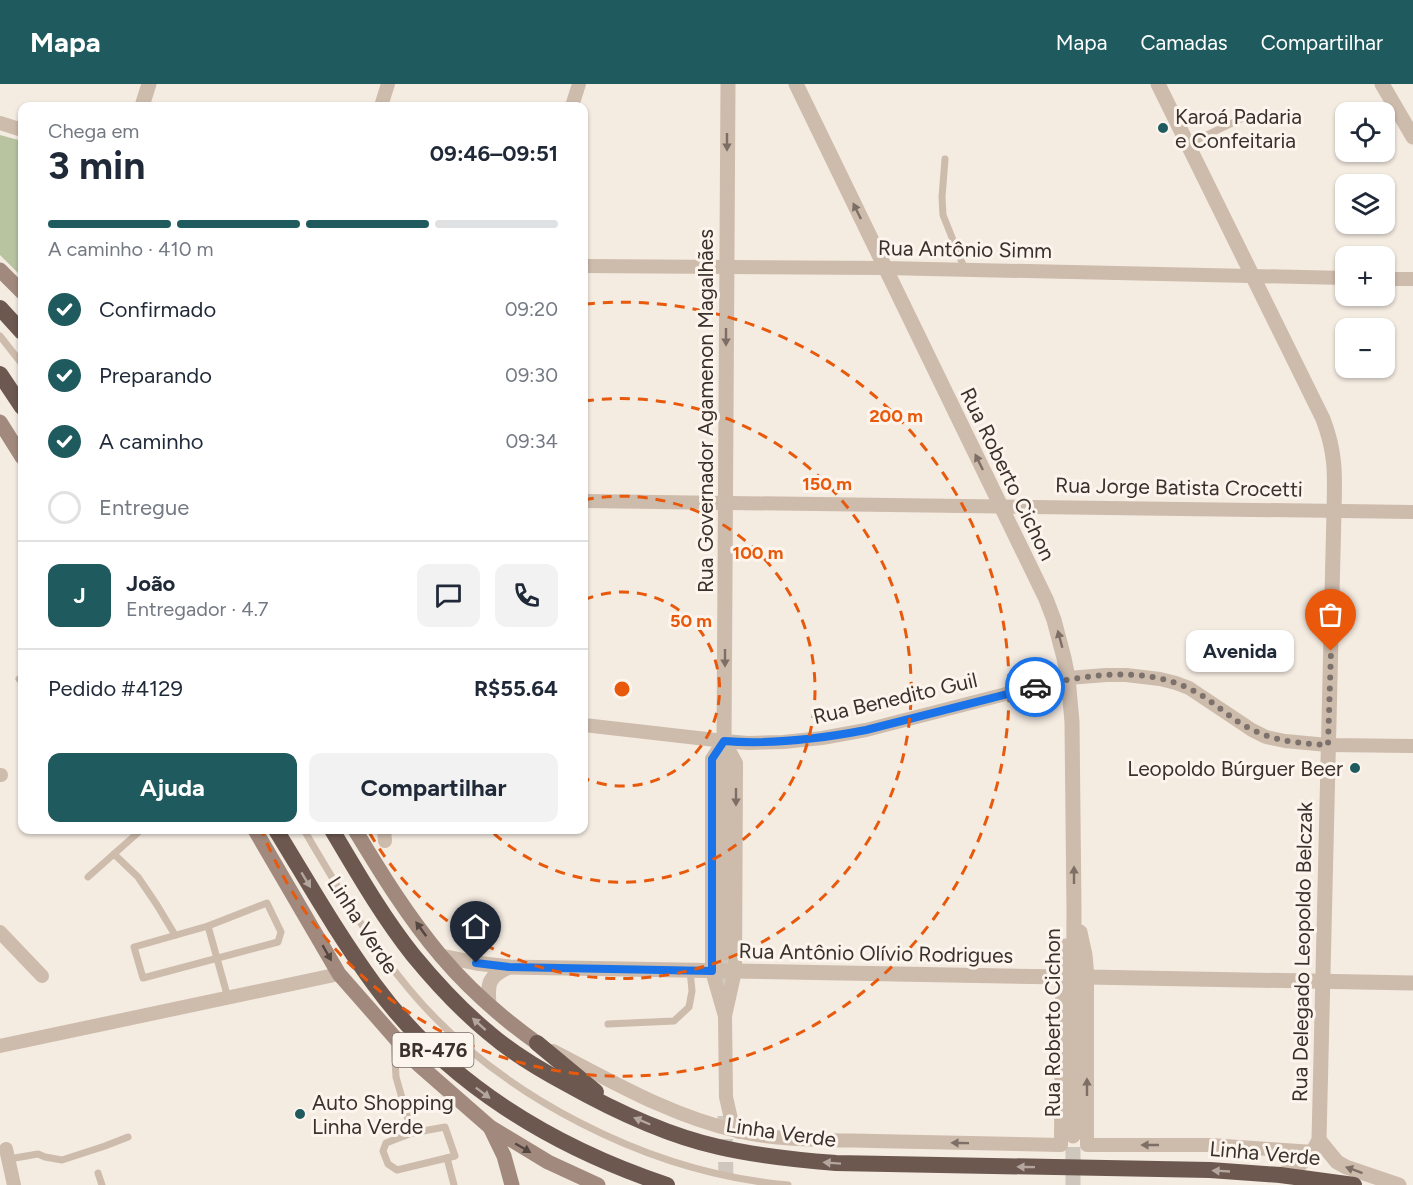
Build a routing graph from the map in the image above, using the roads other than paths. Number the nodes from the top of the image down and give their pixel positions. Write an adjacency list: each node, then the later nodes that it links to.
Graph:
1 (149, 84): 8 (street)
2 (388, 84): 9 (street)
3 (579, 84): 10 (street)
4 (728, 84): 18 (street, Rua Governador Agamenon Magalhães, one-way to 18)
5 (796, 84): 19 (street, Rua Roberto Cichon, one-way to 5)
6 (1158, 84): 15 (street, Rua Delegado Leopoldo Belczak)
7 (1382, 84): 14 (street)
8 (143, 102)
9 (382, 102)
10 (573, 102)
11 (1245, 117): 15 (lane)
12 (0, 123): 13 (street)
13 (18, 129)
14 (1413, 137)
15 (1188, 144): 22 (street, Rua Delegado Leopoldo Belczak)
16 (945, 159): 21 (lane)
17 (588, 266): 18 (street, Rua Antônio Simm)
18 (727, 267): 19 (street, Rua Antônio Simm); 36 (street, Rua Governador Agamenon Magalhães, one-way to 36)
19 (885, 268): 21 (street, Rua Antônio Simm); 37 (street, Rua Roberto Cichon, one-way to 19)
20 (0, 270): 26 (main road)
21 (965, 270): 22 (street, Rua Antônio Simm)
22 (1253, 276): 23 (street, Rua Antônio Simm); 38 (street, Rua Delegado Leopoldo Belczak)
23 (1335, 278)
24 (1395, 279): 25 (street)
25 (1413, 279)
26 (18, 288)
27 (0, 308): 28 (highway)
28 (18, 328)
29 (0, 336): 30 (lane)
30 (18, 359)
31 (0, 374): 32 (highway)
32 (18, 401)
33 (0, 422): 34 (main road)
34 (18, 451)
35 (588, 501): 36 (street, Rua Jorge Batista Crocetti)
36 (725, 502): 37 (street, Rua Jorge Batista Crocetti); 42 (street, Rua Governador Agamenon Magalhães, one-way to 42)
37 (1001, 506): 38 (street, Rua Jorge Batista Crocetti); 40 (street, Rua Roberto Cichon, one-way to 37)
38 (1334, 510): 39 (street, Rua Jorge Batista Crocetti); 43 (street, Rua Delegado Leopoldo Belczak)
39 (1413, 512)
40 (1068, 678): 42 (street, Rua Benedito Guil); 43 (street, Rua Benedito Guil); 53 (street, Rua Roberto Cichon, one-way to 40)
41 (588, 725): 42 (street, Rua Benedito Guil)
42 (724, 741): 57 (street, Rua Governador Agamenon Magalhães); 62 (street); 63 (street, one-way to 63)
43 (1328, 745): 44 (street, Rua Benedito Guil); 68 (street, Rua Delegado Leopoldo Belczak)
44 (1413, 746)
45 (136, 834): 51 (lane)
46 (257, 834): 64 (main road, Linha Verde, one-way to 64)
47 (278, 834): 95 (highway, Linha Verde / BR-476, one-way to 95)
48 (306, 834): 96 (lane)
49 (335, 834): 78 (highway, Linha Verde / BR-476, one-way to 49)
50 (358, 834): 58 (main road, Linha Verde, one-way to 50)
51 (114, 854): 52 (lane); 56 (lane)
52 (88, 877)
53 (1074, 910): 66 (street); 67 (street, Rua Roberto Cichon); 84 (street, Rua Roberto Cichon)
54 (208, 926): 56 (lane); 59 (lane); 59 (lane)
55 (0, 932): 65 (street)
56 (175, 935): 59 (lane)
57 (724, 953)
58 (441, 956): 60 (street, Rua Antônio Olívio Rodrigues); 71 (main road, Linha Verde)
59 (217, 959): 70 (lane)
60 (509, 967): 61 (street, Rua Antônio Olívio Rodrigues); 71 (street)
61 (690, 970): 62 (street, Rua Antônio Olívio Rodrigues); 73 (lane)
62 (712, 971): 63 (street, Rua Antônio Olívio Rodrigues); 72 (street)
63 (735, 971): 66 (street, Rua Antônio Olívio Rodrigues); 72 (street)
64 (339, 974): 70 (street); 74 (main road, Linha Verde)
65 (42, 976)
66 (1062, 977): 84 (street)
67 (1087, 977): 68 (street); 85 (street, Linha Verde, one-way to 67)
68 (1323, 981): 69 (street); 85 (street, Rua Delegado Leopoldo Belczak)
69 (1413, 983)
70 (228, 998): 76 (street)
71 (489, 1004): 75 (main road, Linha Verde)
72 (725, 1016): 77 (street)
73 (608, 1024)
74 (394, 1037): 80 (main road, Linha Verde); 82 (lane)
75 (537, 1042): 78 (highway); 79 (street, Linha Verde)
76 (0, 1046)
77 (726, 1097): 79 (street); 81 (street)
78 (617, 1111): 89 (highway, Linha Verde / BR-476, one-way to 78)
79 (707, 1123): 81 (street, Linha Verde)
80 (490, 1127): 93 (main road); 94 (main road, Linha Verde, one-way to 94)
81 (739, 1132): 84 (street, Linha Verde, one-way to 81)
82 (412, 1133): 87 (lane); 87 (lane)
83 (128, 1137): 86 (lane)
84 (1067, 1140)
85 (1316, 1146): 89 (street); 98 (street, one-way to 85)
86 (7, 1154): 90 (street)
87 (447, 1158): 92 (lane)
88 (98, 1173): 91 (lane)
89 (1280, 1175): 97 (highway, Linha Verde / BR-476)
90 (14, 1185)
91 (102, 1185)
92 (454, 1185)
93 (512, 1185)
94 (597, 1185)
95 (667, 1185)
96 (788, 1185)
97 (1354, 1185)
98 (1399, 1185)

